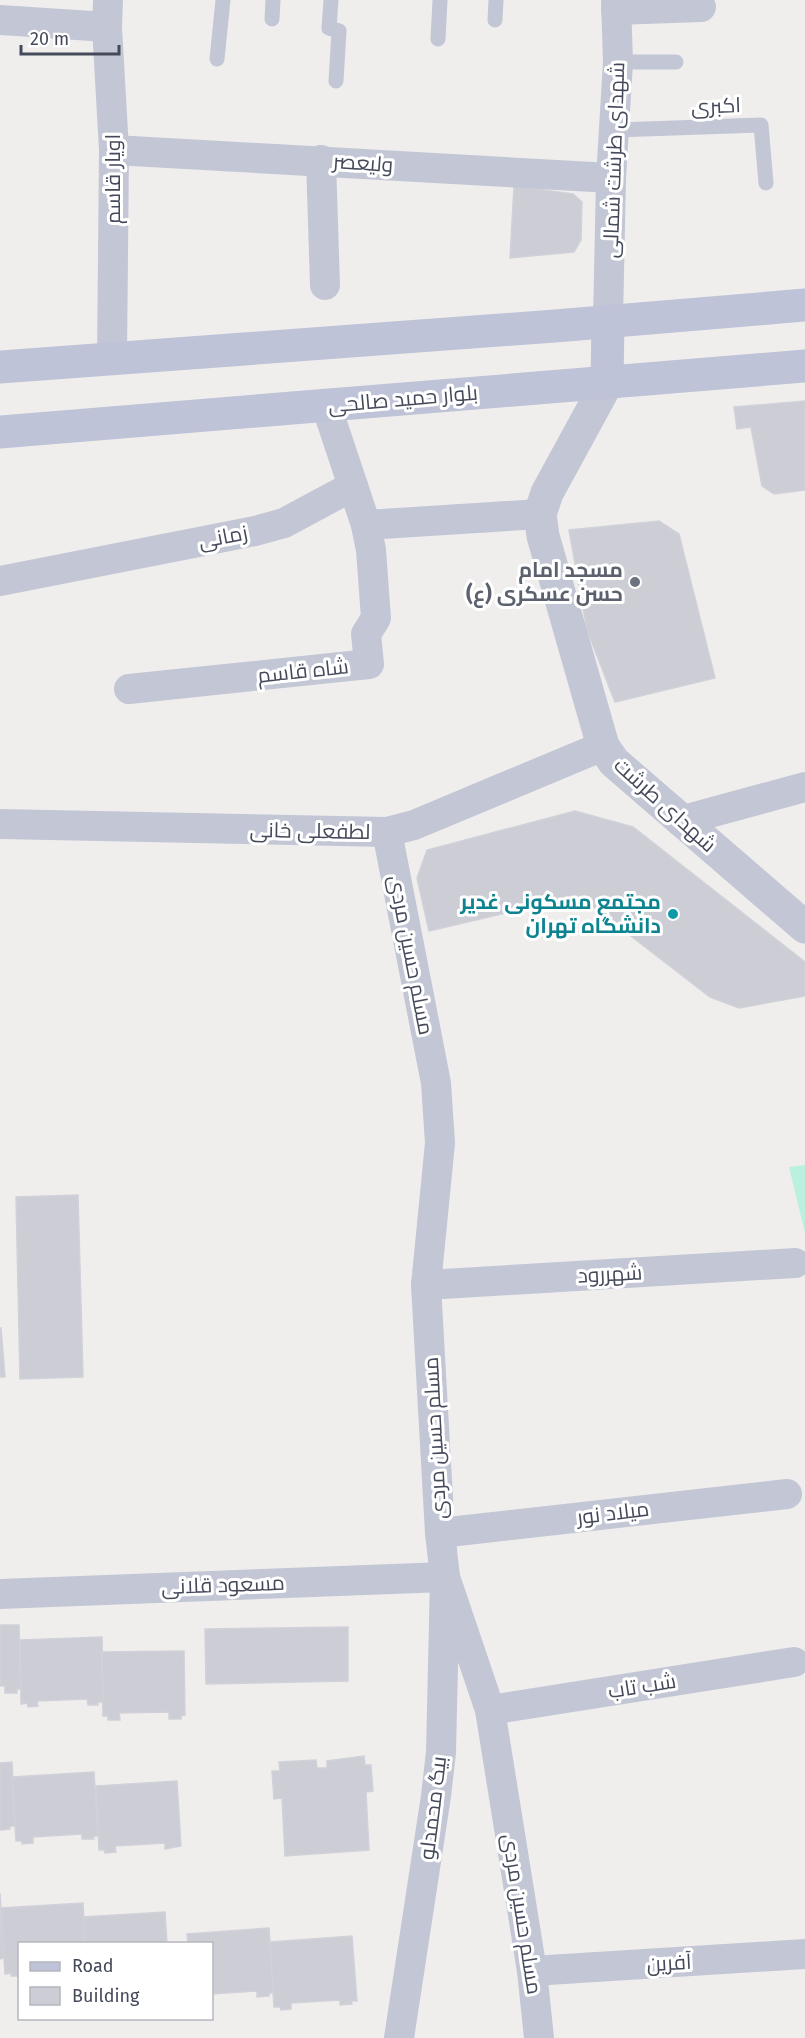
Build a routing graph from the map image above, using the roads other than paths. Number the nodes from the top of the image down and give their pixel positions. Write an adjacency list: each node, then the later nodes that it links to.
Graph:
1 (223, 0): 13 (lane)
2 (273, 0): 9 (lane)
3 (331, 0): 16 (lane)
4 (440, 0): 12 (lane)
5 (496, 0): 11 (lane)
6 (616, 5): 7 (street); 14 (street, شهدای طرشت شمالی)
7 (701, 7)
8 (107, 14): 10 (street); 18 (street, اویار قاسم)
9 (272, 19)
10 (0, 20)
11 (495, 20)
12 (438, 39)
13 (218, 59)
14 (618, 62): 15 (lane); 17 (street, شهدای طرشت شمالی)
15 (676, 62)
16 (336, 81)
17 (615, 130): 20 (street, شهدای طرشت شمالی); 21 (lane, اکبری)
18 (114, 150): 19 (street, ولیعصر); 25 (street, اویار قاسم)
19 (321, 160): 20 (street, ولیعصر); 22 (street)
20 (611, 178): 24 (street, شهدای طرشت شمالی)
21 (766, 183)
22 (325, 285)
23 (805, 305): 24 (main road)
24 (608, 321): 25 (main road); 28 (main road)
25 (112, 358): 27 (main road)
26 (805, 366): 28 (main road, بلوار حمید صالحی)
27 (0, 367)
28 (607, 383): 29 (main road, بلوار حمید صالحی); 32 (street)
29 (326, 405): 30 (main road, بلوار حمید صالحی); 31 (street)
30 (0, 432)
31 (353, 486): 33 (street, شاه قاسم); 34 (street, زمانی)
32 (540, 514): 33 (street); 36 (street, شهدای طرشت)
33 (366, 525): 35 (street, شاه قاسم)
34 (0, 581)
35 (129, 689)
36 (603, 746): 38 (street, شهدای طرشت); 40 (street, لطفعلی خانی)
37 (805, 787): 38 (street)
38 (680, 821): 41 (street, شهدای طرشت)
39 (0, 824): 40 (street, لطفعلی خانی)
40 (387, 832): 43 (street, مسلم حسین مردی)
41 (805, 927)
42 (795, 1263): 43 (street, شهررود)
43 (426, 1285): 45 (street, مسلم حسین مردی)
44 (787, 1494): 45 (street, میلاد نور)
45 (440, 1533): 46 (street, مسلم حسین مردی)
46 (445, 1577): 47 (street, مسعود قلانی); 49 (street, مسلم حسین مردی); 52 (street, بیگ محمدلو)
47 (0, 1594)
48 (794, 1662): 49 (street, شب تاب)
49 (490, 1710): 51 (street, مسلم حسین مردی)
50 (805, 1954): 51 (street, آفرین)
51 (532, 1971): 53 (street, مسلم حسین مردی)
52 (399, 2038)
53 (539, 2038)

